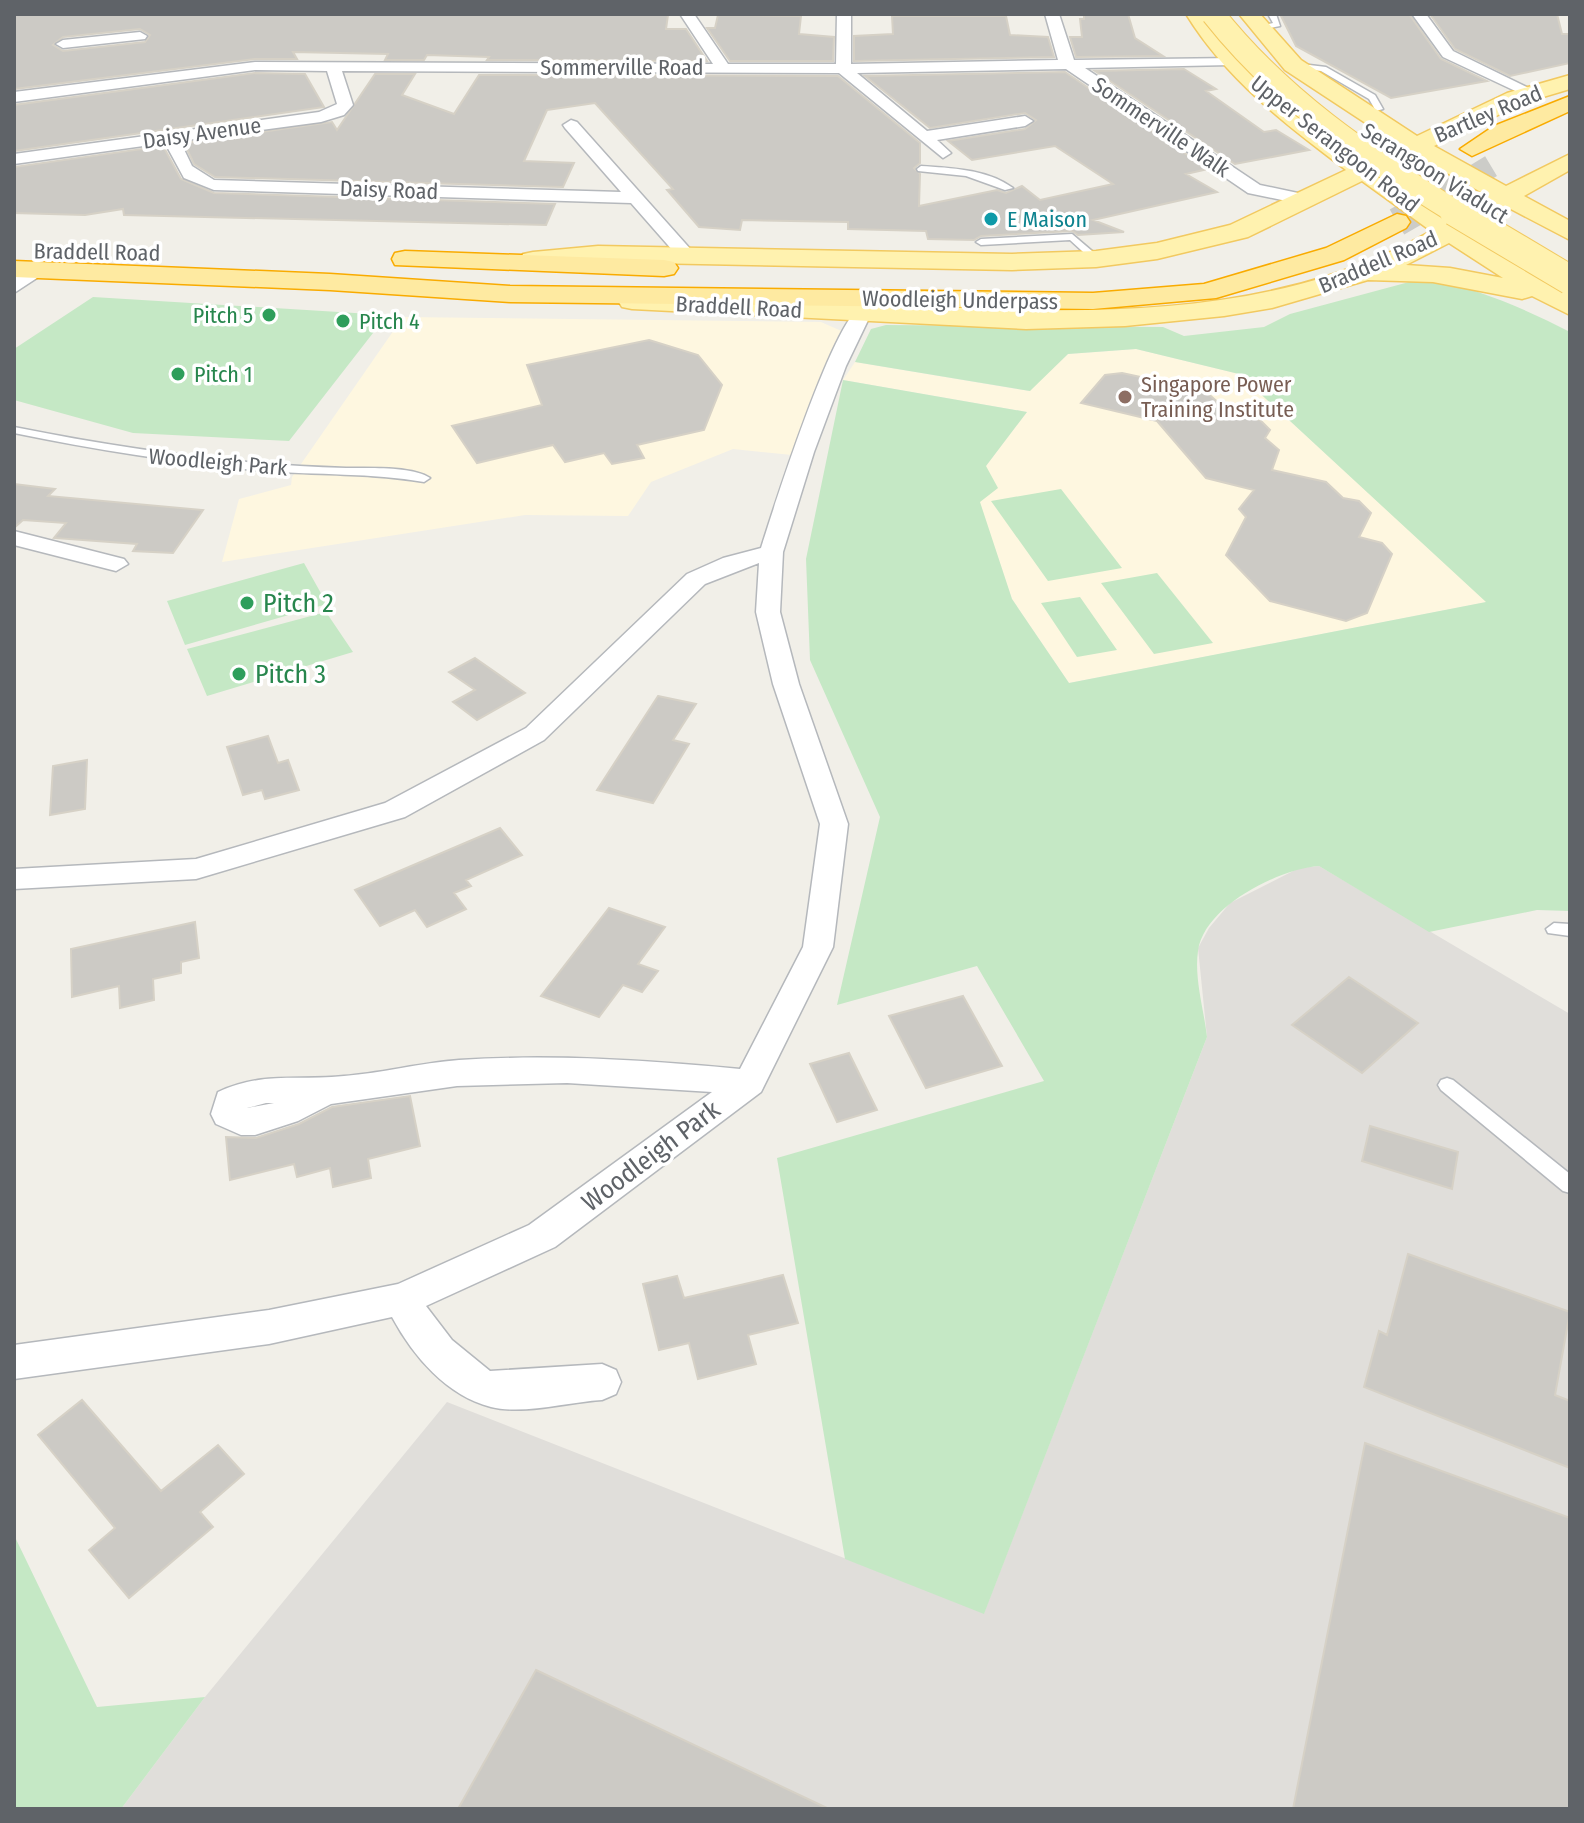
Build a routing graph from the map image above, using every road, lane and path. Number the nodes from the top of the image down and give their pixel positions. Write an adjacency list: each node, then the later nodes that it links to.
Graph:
1 (687, 14): 14 (street)
2 (844, 14): 15 (street)
3 (1052, 14): 12 (street, Sommerville Walk)
4 (1196, 14): 10 (main road, Upper Serangoon Road)
5 (1213, 14): 53 (main road, Serangoon Viaduct, bridge)
6 (1419, 14): 18 (street)
7 (1255, 18): 13 (main road, Upper Serangoon Road); 46 (main road, Serangoon Viaduct)
8 (63, 44): 9 (street)
9 (145, 50): 11 (street, Sommerville Road); 19 (street, Sommerville Road)
10 (1231, 61): 12 (street, Sommerville Road); 28 (main road, Upper Serangoon Road)
11 (333, 65): 14 (street, Sommerville Road); 27 (street, Daisy Avenue)
12 (1071, 65): 15 (street, Sommerville Road); 38 (street, Sommerville Walk)
13 (1293, 65): 16 (main road, Upper Serangoon Road); 21 (lane)
14 (723, 68): 15 (street, Sommerville Road)
15 (843, 69): 26 (street)
16 (1315, 78): 21 (main road); 29 (main road, Upper Serangoon Road)
17 (1570, 82): 18 (main road, Bartley Road)
18 (1531, 93): 23 (main road, Bartley Road)
19 (14, 97)
20 (1570, 103): 30 (highway)
21 (1379, 109): 23 (main road)
22 (1025, 121): 26 (street)
23 (1466, 122): 29 (main road, Bartley Road)
24 (1570, 123): 32 (highway)
25 (571, 125): 40 (street)
26 (923, 137): 31 (street)
27 (171, 138): 33 (street, Daisy Avenue); 40 (street, Daisy Road)
28 (1328, 144): 35 (main road, Upper Serangoon Road); 38 (main road)
29 (1415, 145): 35 (main road, Bartley Road); 39 (main road, Upper Serangoon Road)
30 (1472, 149)
31 (943, 153)
32 (1510, 155)
33 (14, 159)
34 (921, 169): 37 (lane)
35 (1364, 173): 38 (main road, Braddell Road); 41 (main road, Upper Serangoon Road)
36 (1565, 185): 39 (main road)
37 (1008, 188)
38 (1317, 194): 44 (main road, Braddell Road)
39 (1505, 194): 41 (main road); 42 (main road)
40 (634, 198): 47 (street)
41 (1449, 231): 48 (main road, Upper Serangoon Road); 51 (main road, Braddell Road)
42 (1570, 234): 48 (main road)
43 (981, 242): 44 (lane)
44 (1051, 250): 47 (main road, Braddell Road)
45 (14, 251): 49 (highway, Braddell Road)
46 (1570, 255)
47 (687, 256): 49 (main road, Braddell Road)
48 (1493, 259): 53 (main road, Upper Serangoon Road)
49 (533, 260): 52 (highway, Woodleigh Underpass)
50 (21, 275): 52 (highway, Braddell Road)
51 (1309, 291): 53 (main road); 54 (main road, Braddell Road)
52 (510, 294): 54 (main road, Braddell Road)
53 (1565, 295)
54 (861, 314): 58 (street, Woodleigh Park)
55 (14, 430): 56 (lane, Woodleigh Park)
56 (424, 478)
57 (14, 538): 59 (street)
58 (771, 552): 60 (street); 61 (street, Woodleigh Park)
59 (116, 564)
60 (14, 879)
61 (749, 1083): 63 (street); 65 (street, Woodleigh Park)
62 (1447, 1085): 64 (lane)
63 (324, 1091)
64 (1570, 1185)
65 (402, 1299): 66 (street, Woodleigh Park); 67 (street)
66 (14, 1362)
67 (602, 1382)

